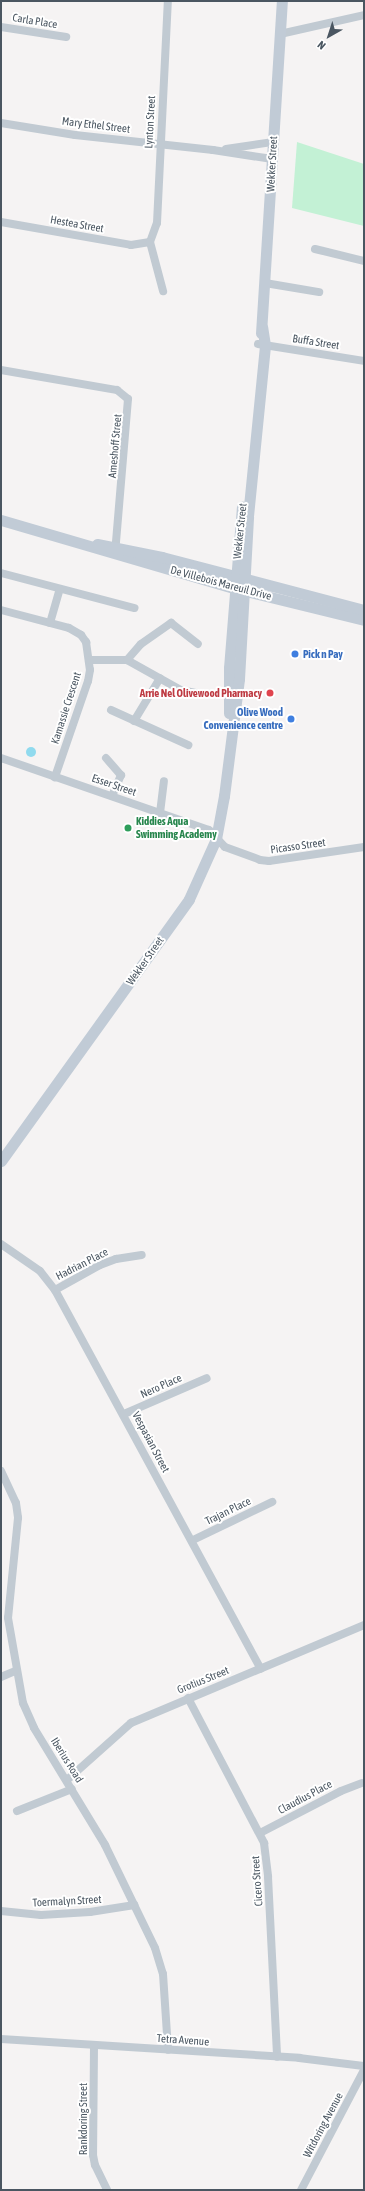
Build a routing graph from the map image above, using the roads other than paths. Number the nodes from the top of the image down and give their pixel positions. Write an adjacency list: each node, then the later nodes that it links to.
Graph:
1 (168, 1): 9 (street, Lynton Street)
2 (282, 1): 5 (street, Wekker Street)
3 (364, 15): 5 (street)
4 (1, 27): 6 (street, Carla Place)
5 (280, 34): 8 (street, Wekker Street)
6 (66, 37)
7 (1, 123): 9 (street, Mary Ethel Street)
8 (273, 142): 10 (street, Mary Ethel Street); 11 (street, Wekker Street)
9 (160, 143): 10 (street, Mary Ethel Street); 13 (street, Lynton Street)
10 (213, 150): 11 (street, Mary Ethel Street)
11 (272, 159): 16 (street, Wekker Street)
12 (1, 222): 13 (street, Hestea Street)
13 (150, 242): 17 (street)
14 (315, 249): 15 (street)
15 (364, 261)
16 (265, 283): 18 (street); 19 (street, Wekker Street)
17 (163, 291)
18 (319, 292)
19 (262, 344): 20 (street, Buffa Street); 25 (street, Wekker Street)
20 (364, 361)
21 (1, 370): 23 (street, Ameshoff Street)
22 (1, 520): 23 (street, De Villebois Mareuil Drive)
23 (116, 550): 25 (street, De Villebois Mareuil Drive)
24 (1, 573): 26 (street)
25 (240, 584): 29 (street, De Villebois Mareuil Drive); 30 (street, De Villebois Mareuil Drive); 46 (street, Wekker Street)
26 (60, 589): 27 (street); 31 (street)
27 (134, 608)
28 (1, 610): 31 (street, Kamassie Crescent)
29 (364, 610)
30 (364, 620)
31 (50, 623): 33 (street, Kamassie Crescent)
32 (198, 644): 34 (street)
33 (89, 660): 34 (street); 42 (street, Kamassie Crescent)
34 (127, 660): 35 (street)
35 (160, 678): 36 (street); 38 (street)
36 (197, 693)
37 (111, 710): 38 (street)
38 (134, 721): 39 (street)
39 (188, 745)
40 (1, 758): 42 (street, Esser Street)
41 (106, 758): 44 (street)
42 (55, 777): 44 (street, Esser Street)
43 (164, 781): 45 (street)
44 (112, 796): 45 (street, Esser Street)
45 (160, 813): 46 (street, Esser Street)
46 (216, 839): 47 (street, Picasso Street); 48 (street, Wekker Street)
47 (364, 848)
48 (1, 1161)
49 (1, 1244): 51 (street, Vespasian Street)
50 (142, 1255): 51 (street, Hadrian Place)
51 (55, 1290): 53 (street, Vespasian Street)
52 (207, 1378): 53 (street, Nero Place)
53 (124, 1414): 56 (street, Vespasian Street)
54 (1, 1471): 59 (street, Iberius Road)
55 (272, 1502): 56 (street, Trajan Place)
56 (193, 1540): 58 (street, Vespasian Street)
57 (364, 1625): 58 (street, Grotius Street)
58 (261, 1669): 61 (street, Grotius Street)
59 (15, 1671): 60 (street); 62 (street, Iberius Road)
60 (1, 1676)
61 (188, 1698): 62 (street, Grotius Street); 66 (street, Cicero Street)
62 (67, 1780): 64 (street, Iberius Road)
63 (362, 1783): 66 (street, Claudius Place)
64 (72, 1789): 65 (street); 67 (street, Iberius Road)
65 (17, 1811)
66 (260, 1833): 72 (street, Cicero Street)
67 (134, 1906): 68 (street, Toermalyn Street); 71 (street, Iberius Road)
68 (1, 1911)
69 (1, 2039): 70 (street, Tetra Avenue)
70 (94, 2046): 71 (street, Tetra Avenue); 75 (street, Rankdoring Street)
71 (168, 2050): 72 (street, Tetra Avenue)
72 (277, 2057): 73 (street, Tetra Avenue)
73 (364, 2066)
74 (364, 2070): 76 (street, Witdoring Avenue)
75 (107, 2190)
76 (301, 2190)

